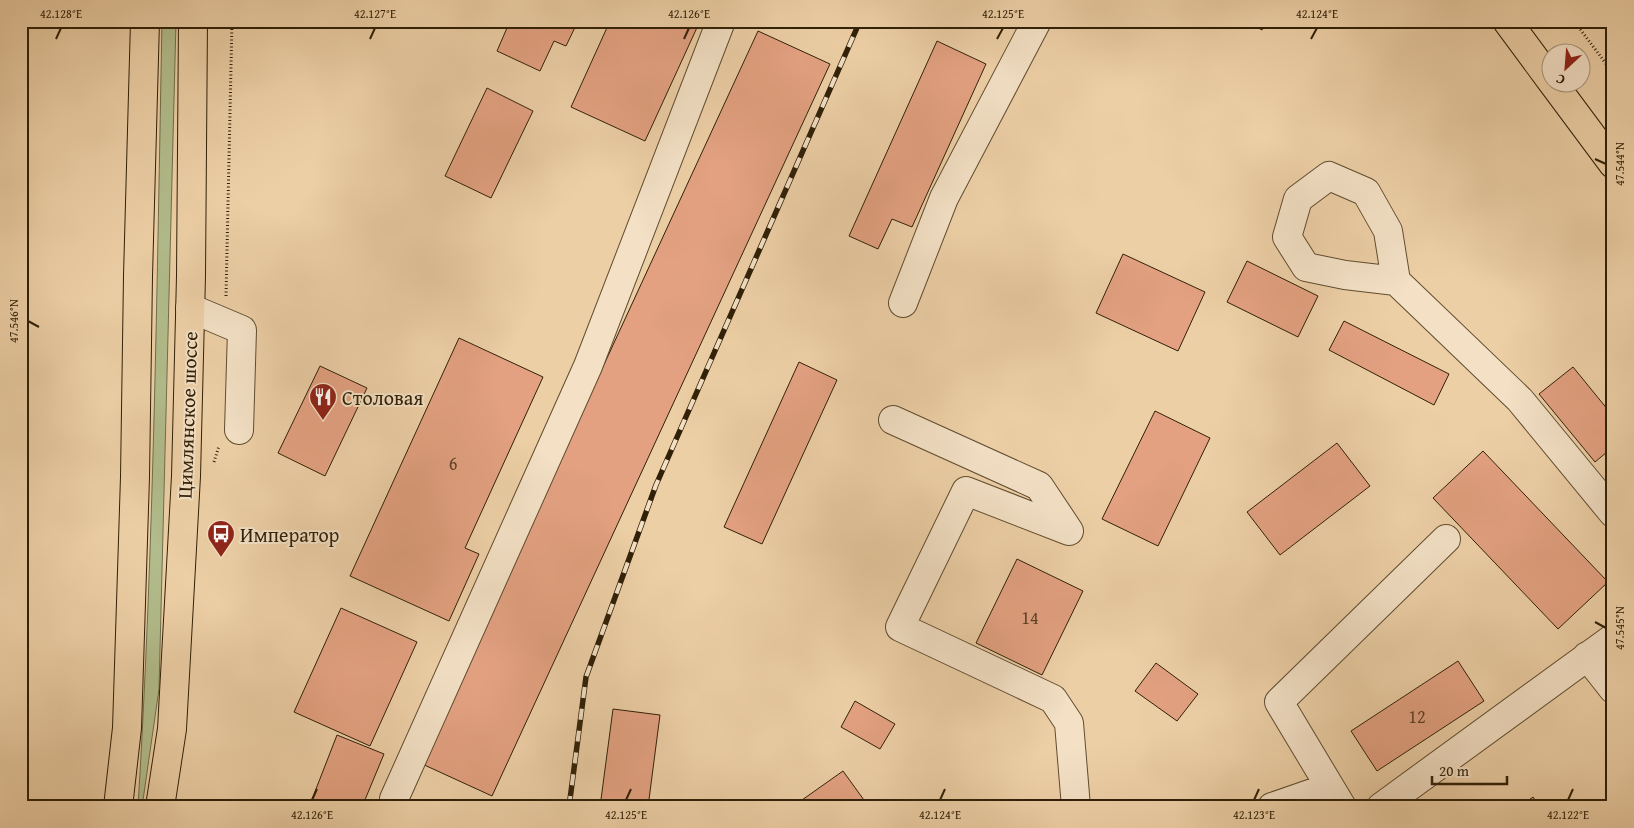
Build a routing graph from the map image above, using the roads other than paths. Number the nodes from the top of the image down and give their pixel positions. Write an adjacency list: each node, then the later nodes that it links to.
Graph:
1 (145, 21): 20 (main road)
2 (193, 21): 11 (main road, Цимлянское шоссе)
3 (721, 21): 22 (lane)
4 (1038, 21): 10 (lane)
5 (1506, 21): 6 (main road)
6 (1542, 69)
7 (1559, 92): 8 (main road)
8 (1613, 164)
9 (1396, 281): 14 (lane)
10 (903, 303)
11 (190, 308): 13 (lane); 21 (main road, Цимлянское шоссе)
12 (893, 420): 23 (lane)
13 (238, 430)
14 (1613, 513)
15 (1446, 539): 19 (lane)
16 (1613, 638): 17 (lane)
17 (1587, 656): 18 (lane); 25 (lane)
18 (1613, 689)
19 (1336, 797): 24 (lane)
20 (118, 807)
21 (160, 807)
22 (393, 807)
23 (1076, 807)
24 (1272, 807)
25 (1381, 807)

